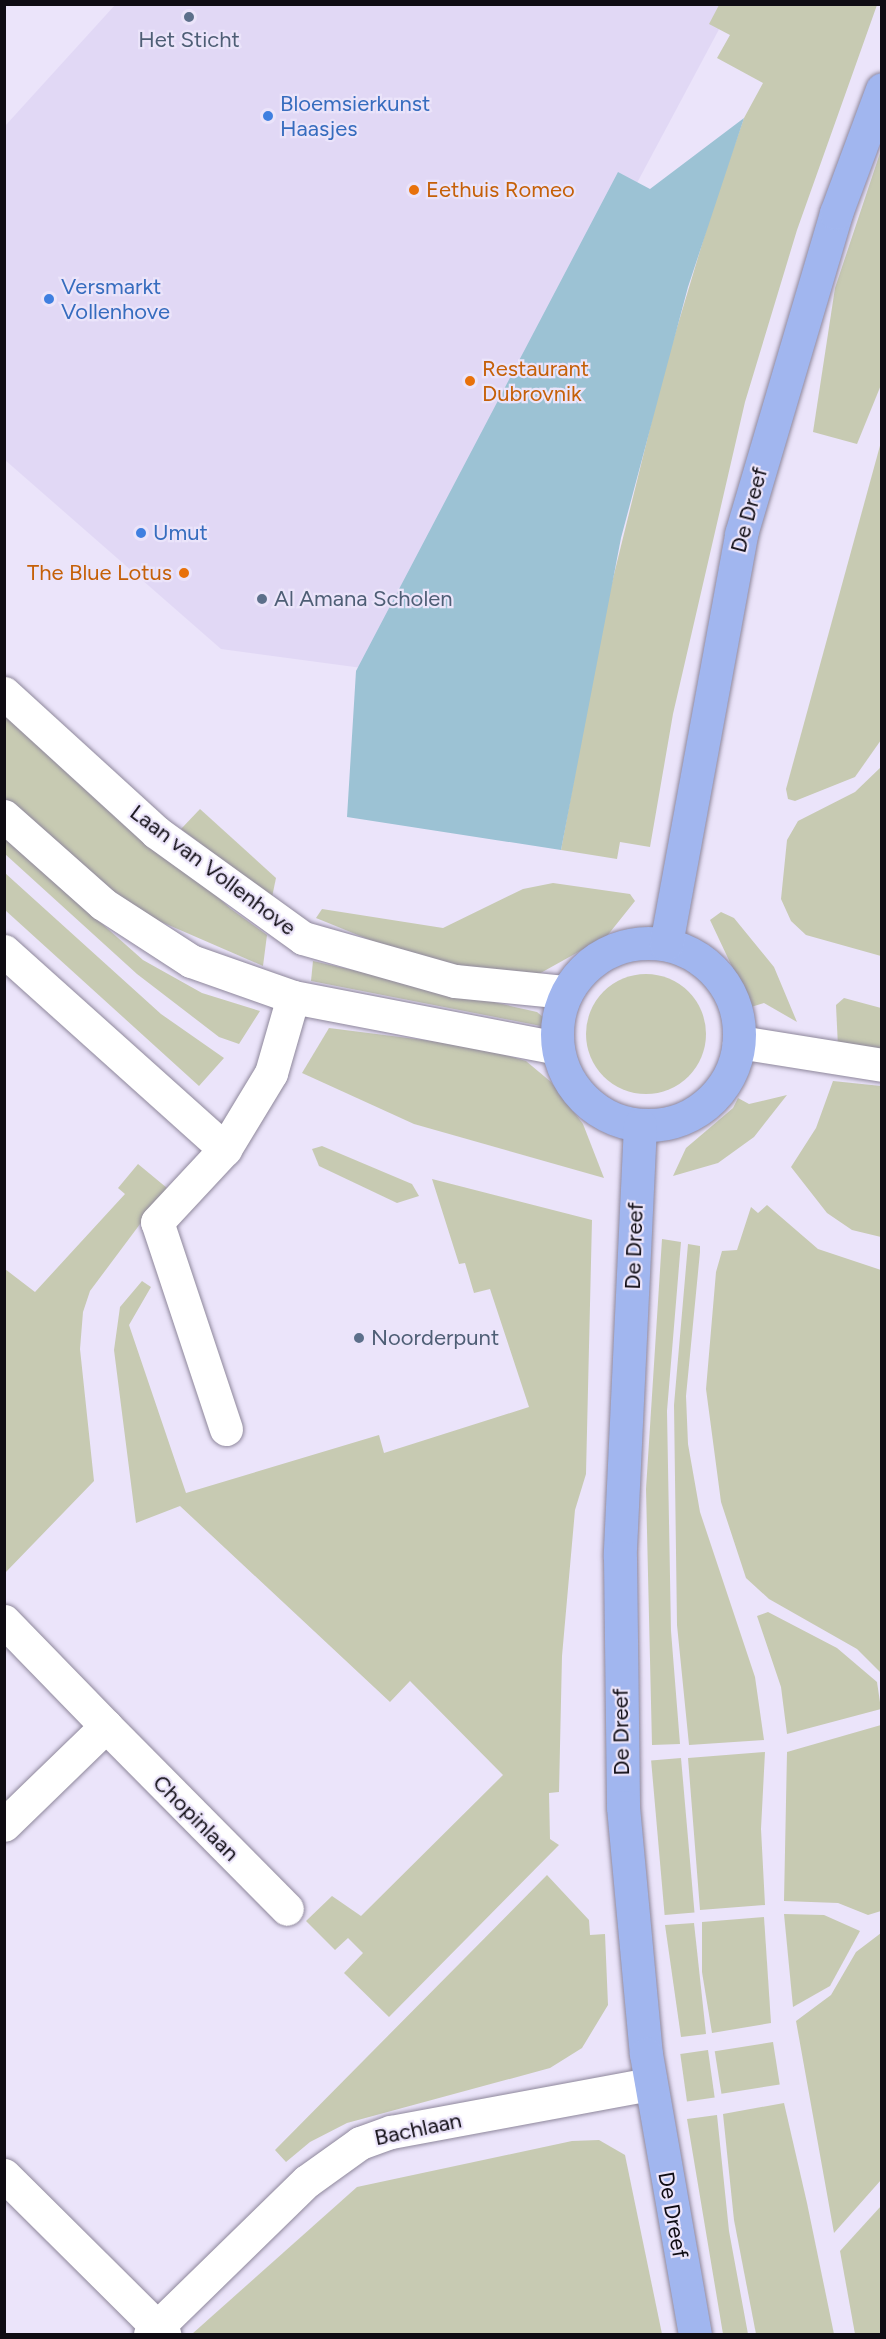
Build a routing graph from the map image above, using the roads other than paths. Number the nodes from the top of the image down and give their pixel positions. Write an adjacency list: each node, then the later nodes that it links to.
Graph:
1 (882, 89): 4 (main road, De Dreef)
2 (4, 693): 6 (street, Laan van Vollenhove)
3 (4, 816): 7 (street)
4 (666, 944): 6 (main road); 8 (main road)
5 (4, 951): 12 (street)
6 (566, 992): 9 (main road)
7 (293, 997): 9 (street); 12 (street)
8 (739, 1042): 10 (street); 11 (main road)
9 (557, 1048): 11 (main road)
10 (882, 1065)
11 (640, 1125): 18 (main road, De Dreef)
12 (225, 1149): 13 (street)
13 (226, 1429)
14 (4, 1621): 15 (street, Chopinlaan)
15 (106, 1726): 16 (street); 17 (street, Chopinlaan)
16 (4, 1825)
17 (287, 1909)
18 (650, 2084): 20 (street, Bachlaan); 21 (main road, De Dreef)
19 (4, 2175): 20 (street)
20 (157, 2332)
21 (695, 2334)

